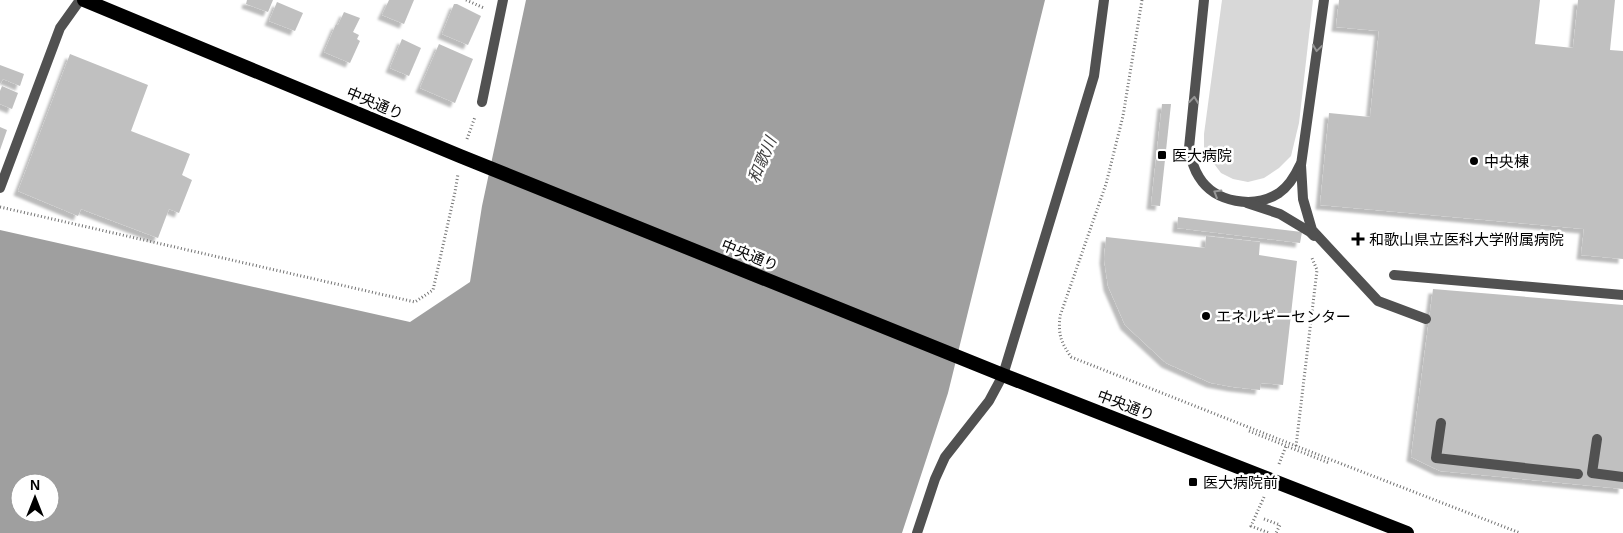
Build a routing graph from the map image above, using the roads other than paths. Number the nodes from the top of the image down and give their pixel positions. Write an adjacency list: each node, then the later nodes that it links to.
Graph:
1 (80, 0): 9 (street)
2 (84, 0): 13 (highway, 中央通り)
3 (503, 0): 7 (street)
4 (1104, 0): 13 (street)
5 (1204, 0): 10 (street, one-way to 5)
6 (1324, 0): 8 (street, one-way to 8)
7 (482, 102)
8 (1301, 165): 10 (street); 10 (street)
9 (0, 188)
10 (1243, 202)
11 (1394, 275): 12 (street)
12 (1623, 296)
13 (1003, 374): 18 (street); 19 (highway, 中央通り)
14 (1441, 423): 16 (street)
15 (1597, 439): 17 (street)
16 (1578, 474)
17 (1623, 477)
18 (917, 533)
19 (1407, 533)

